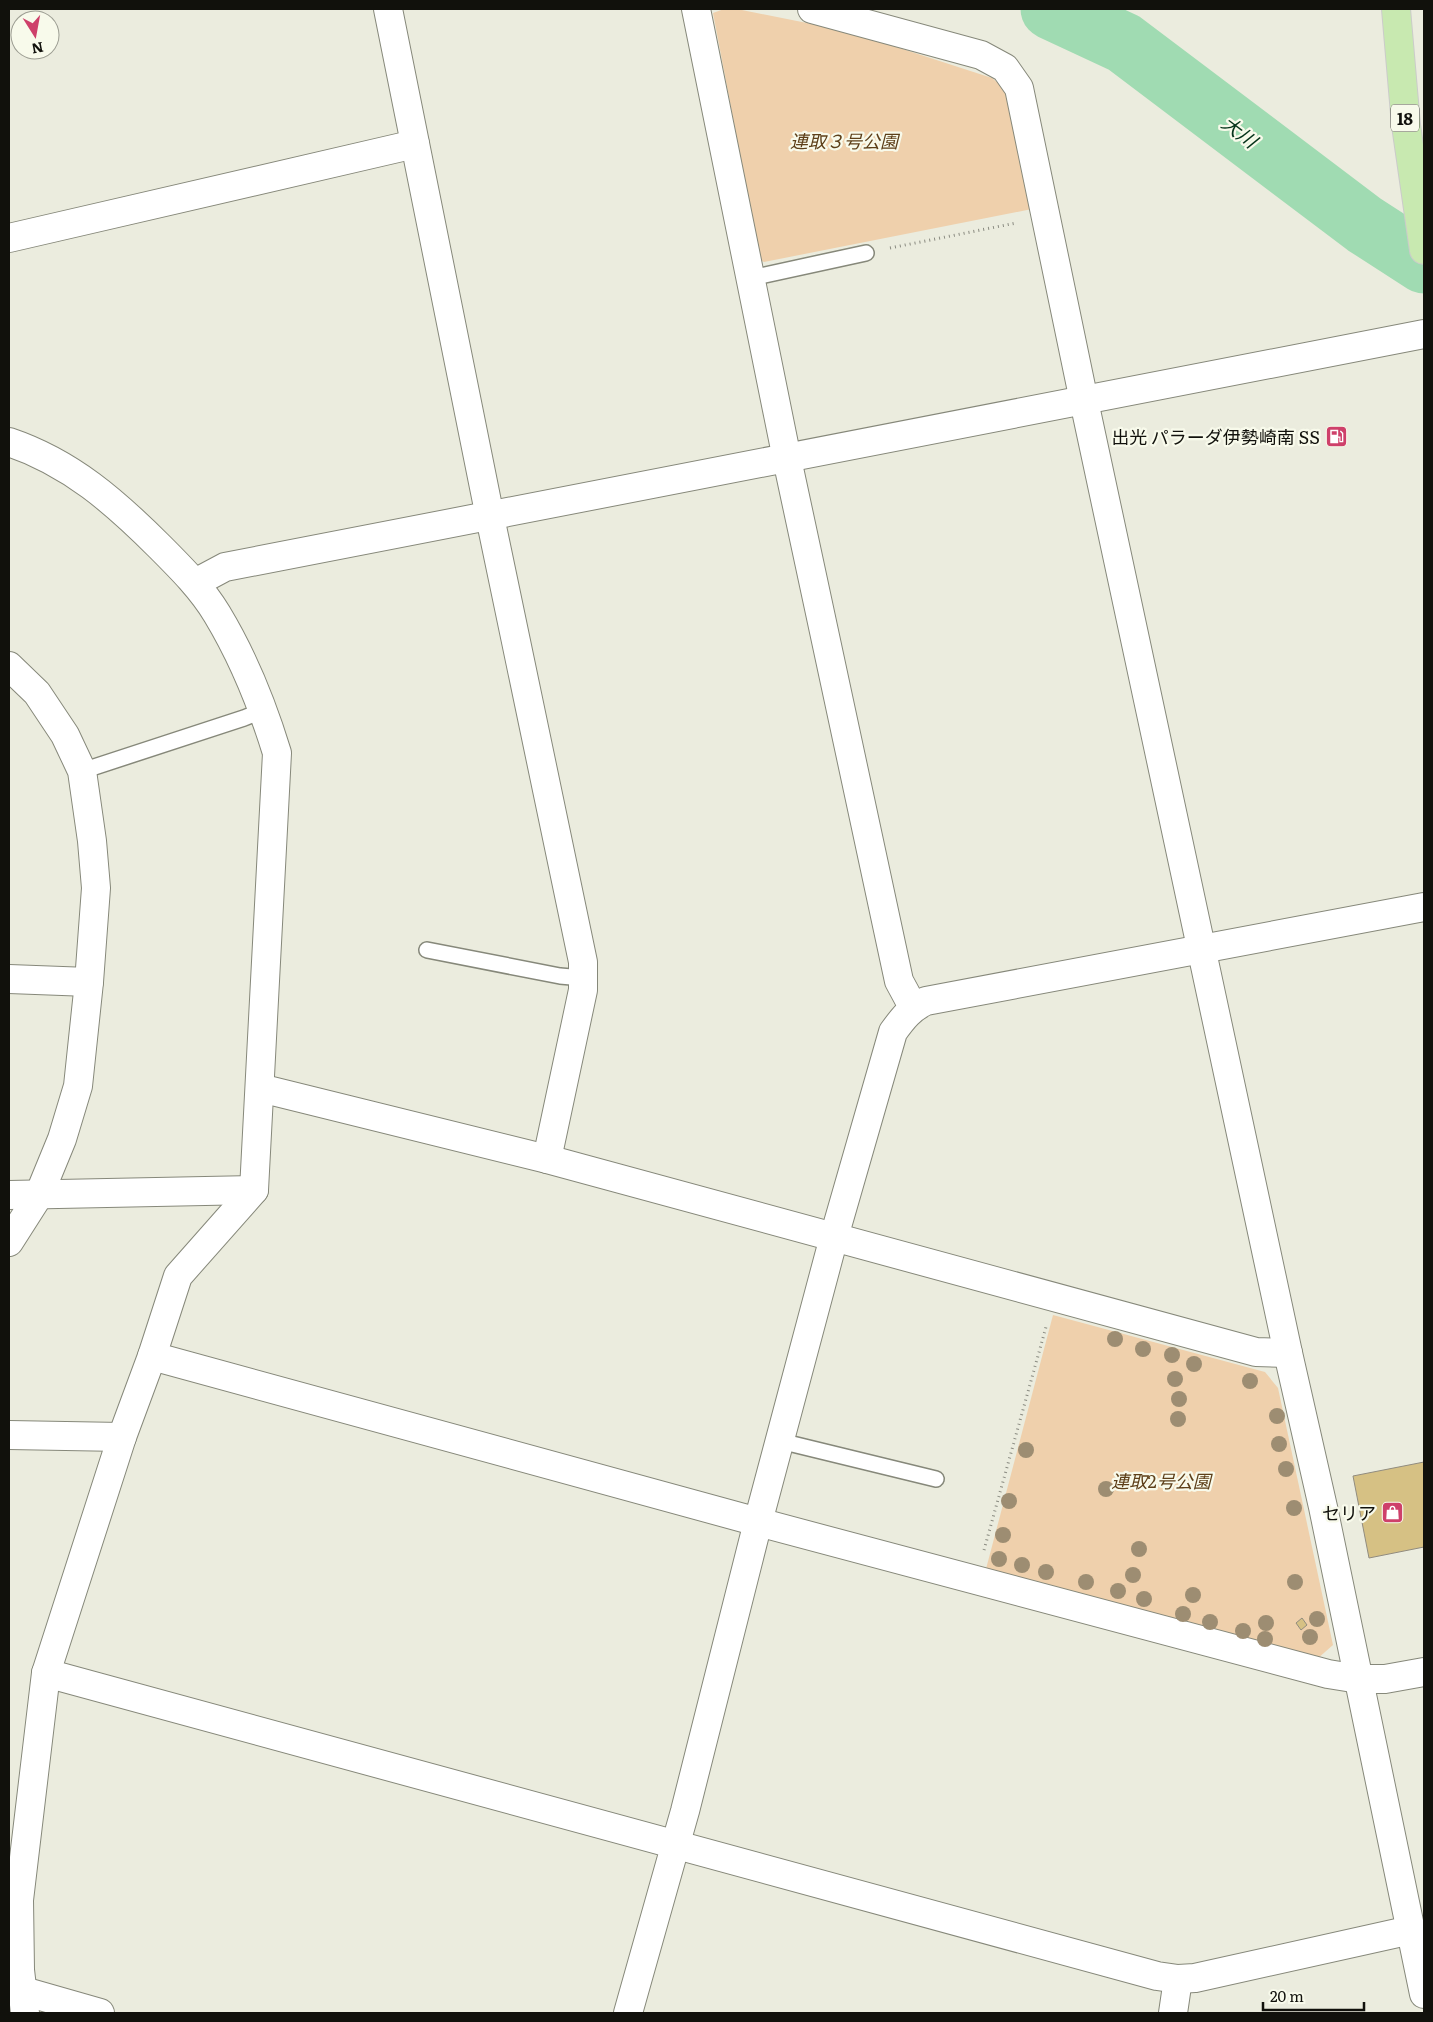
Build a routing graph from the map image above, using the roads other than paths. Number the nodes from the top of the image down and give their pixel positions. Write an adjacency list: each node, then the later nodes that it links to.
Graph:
1 (388, 9): 5 (street)
2 (696, 9): 10 (street)
3 (812, 9): 12 (street)
4 (1396, 9): 6 (main road, 18)
5 (415, 144): 7 (street); 15 (street)
6 (1419, 183): 8 (main road, 18)
7 (9, 238)
8 (1422, 238)
9 (866, 252): 10 (lane)
10 (751, 278): 14 (street)
11 (1424, 334): 12 (street)
12 (1084, 401): 14 (street); 21 (street)
13 (9, 442): 16 (street)
14 (787, 459): 15 (street); 26 (street)
15 (490, 516): 16 (street); 23 (street)
16 (195, 583): 18 (street)
17 (9, 666): 19 (street)
18 (264, 710): 19 (lane); 27 (street)
19 (82, 771): 25 (street)
20 (1424, 907): 21 (street)
21 (1202, 949): 26 (street); 34 (street)
22 (427, 950): 23 (lane)
23 (583, 978): 28 (street)
24 (9, 979): 25 (street)
25 (89, 982): 31 (street)
26 (913, 1007): 32 (street)
27 (260, 1088): 28 (street); 29 (street)
28 (547, 1159): 32 (street)
29 (254, 1190): 31 (street); 35 (street)
30 (9, 1195): 31 (street)
31 (39, 1195): 33 (street)
32 (834, 1237): 34 (street); 38 (street)
33 (9, 1242)
34 (1288, 1353): 43 (street)
35 (152, 1356): 37 (street); 40 (street)
36 (9, 1435): 37 (street)
37 (122, 1437): 42 (street)
38 (780, 1441): 39 (lane); 40 (street)
39 (936, 1479)
40 (758, 1522): 43 (street); 44 (street)
41 (1424, 1672): 43 (street)
42 (46, 1673): 44 (street); 48 (street)
43 (1359, 1679): 45 (street)
44 (676, 1845): 46 (street); 50 (street)
45 (1411, 1930): 46 (street); 47 (street)
46 (1178, 1979): 51 (street)
47 (1424, 1994)
48 (19, 1997): 49 (street)
49 (100, 2013)
50 (628, 2013)
51 (1173, 2013)

